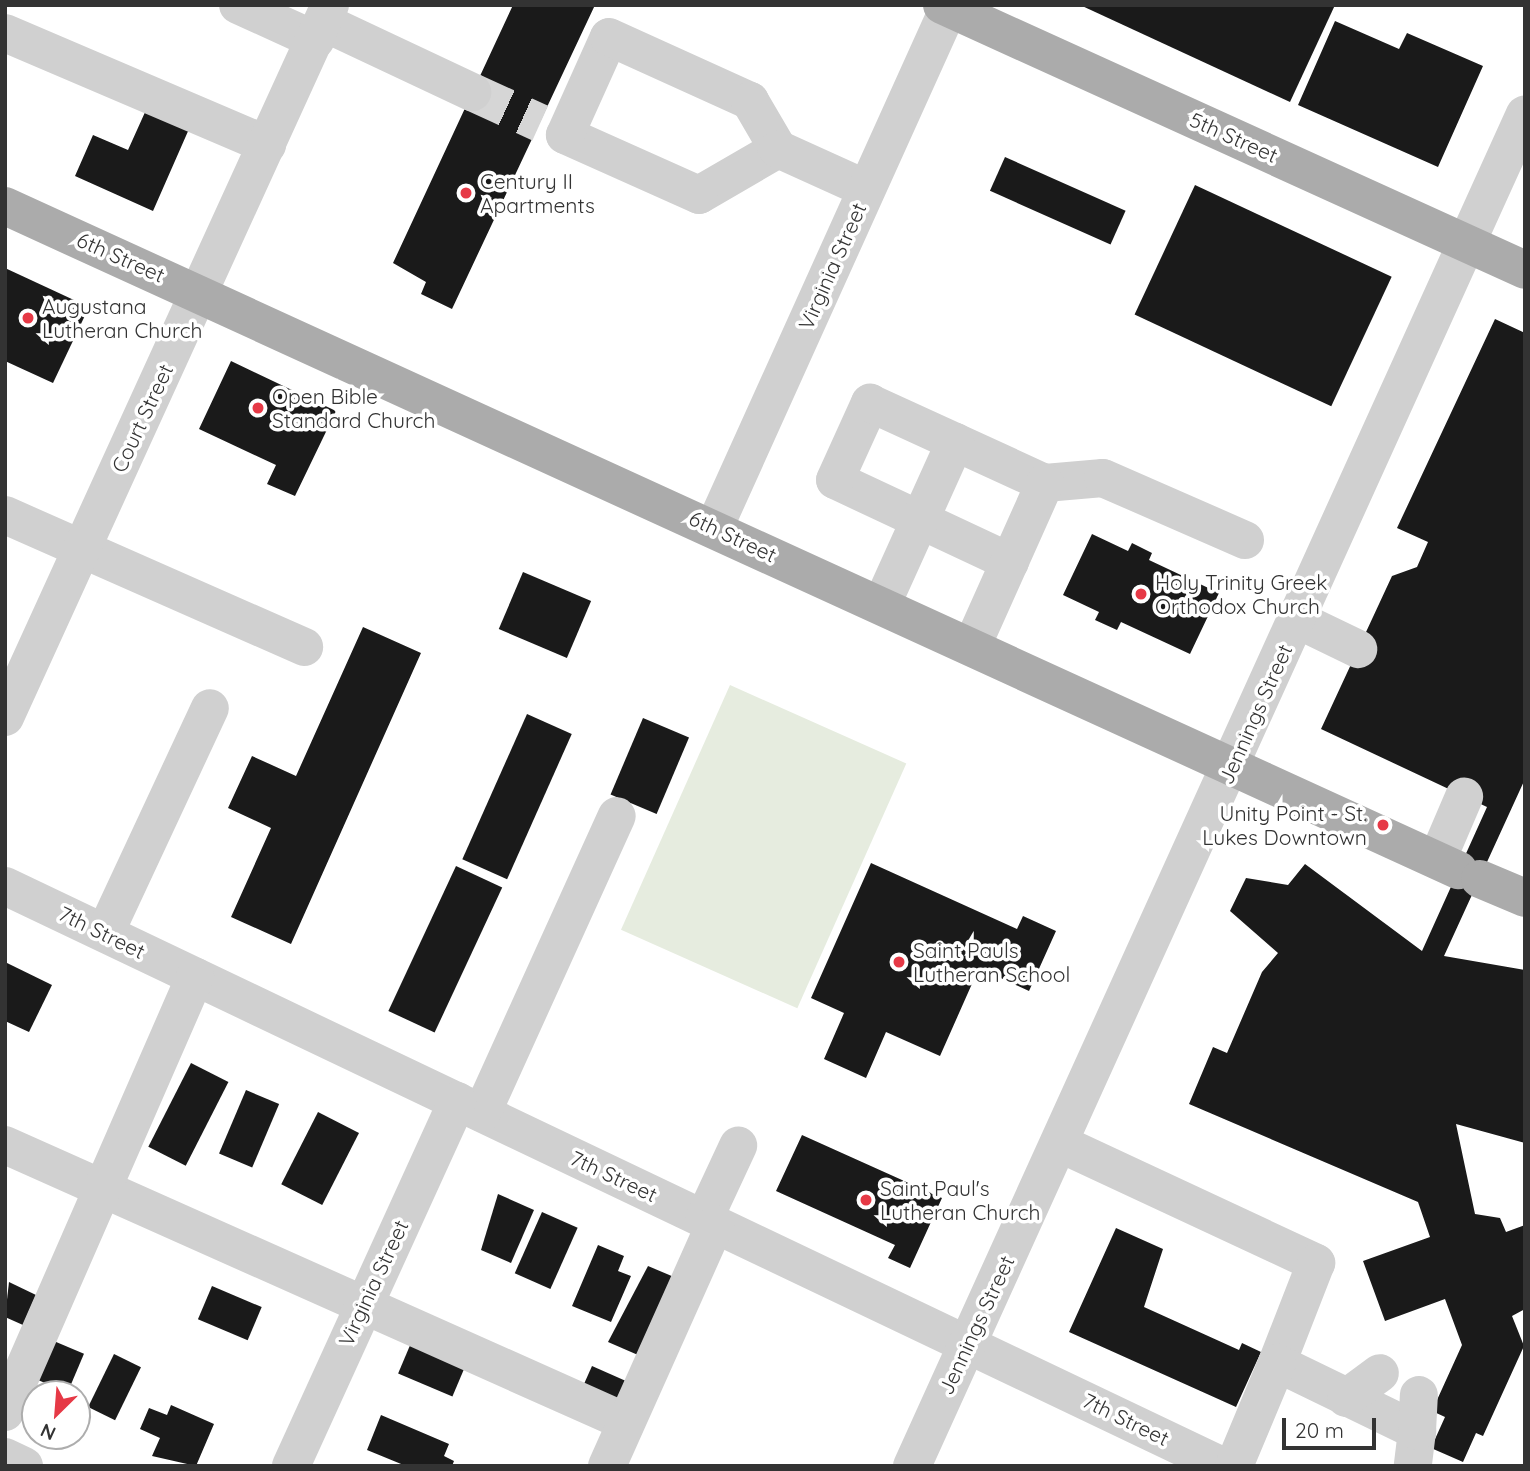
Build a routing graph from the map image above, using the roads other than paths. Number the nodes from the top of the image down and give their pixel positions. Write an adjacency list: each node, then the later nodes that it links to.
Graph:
1 (238, 5): 3 (street)
2 (947, 6): 9 (street, Virginia Street); 11 (main road, 5th Street)
3 (322, 23): 5 (street); 7 (street, Court Street)
4 (5, 33): 7 (street)
5 (472, 92)
6 (1525, 114): 11 (street, Jennings Street)
7 (267, 145): 13 (street, Court Street)
8 (778, 149): 8 (street); 9 (street)
9 (866, 189): 18 (street, Virginia Street)
10 (5, 206): 13 (main road, 6th Street)
11 (1467, 243): 12 (main road, 5th Street); 23 (street, Jennings Street)
12 (1525, 270)
13 (199, 292): 18 (main road, 6th Street); 20 (street, Court Street)
14 (955, 442): 15 (street); 17 (street); 17 (street)
15 (1045, 483): 19 (street); 21 (street)
16 (5, 515): 20 (street)
17 (920, 519): 21 (street); 22 (street)
18 (714, 528): 22 (main road, 6th Street)
19 (1245, 540)
20 (82, 549): 25 (street); 28 (street, Court Street)
21 (1010, 562): 24 (street)
22 (882, 604): 24 (main road, 6th Street)
23 (1298, 621): 26 (street); 29 (street, Jennings Street)
24 (972, 646): 29 (main road, 6th Street)
25 (304, 647)
26 (1358, 649)
27 (209, 708): 35 (street)
28 (5, 717)
29 (1233, 765): 32 (main road, 6th Street); 38 (street, Jennings Street)
30 (1464, 797): 32 (street)
31 (617, 816): 37 (street, Virginia Street)
32 (1458, 870): 34 (main road, 6th Street)
33 (5, 886): 35 (street, 7th Street)
34 (1525, 898)
35 (106, 933): 36 (street, 7th Street)
36 (195, 976): 37 (street, 7th Street); 41 (street)
37 (469, 1107): 42 (street, 7th Street); 43 (street, Virginia Street)
38 (1059, 1143): 44 (street, Jennings Street); 45 (street)
39 (5, 1145): 41 (street)
40 (738, 1146): 42 (street)
41 (105, 1189): 43 (street); 48 (street)
42 (709, 1221): 44 (street, 7th Street); 49 (street)
43 (362, 1305): 49 (street); 53 (street, Virginia Street)
44 (967, 1344): 55 (street, Jennings Street); 56 (street, 7th Street)
45 (1277, 1363): 47 (street); 57 (street)
46 (1380, 1373): 47 (street)
47 (1346, 1398): 50 (street)
48 (5, 1412)
49 (626, 1422): 54 (street)
50 (1416, 1431)
51 (5, 1457): 52 (street)
52 (23, 1466)
53 (291, 1466)
54 (607, 1466)
55 (912, 1466)
56 (1223, 1466)
57 (1234, 1466)

